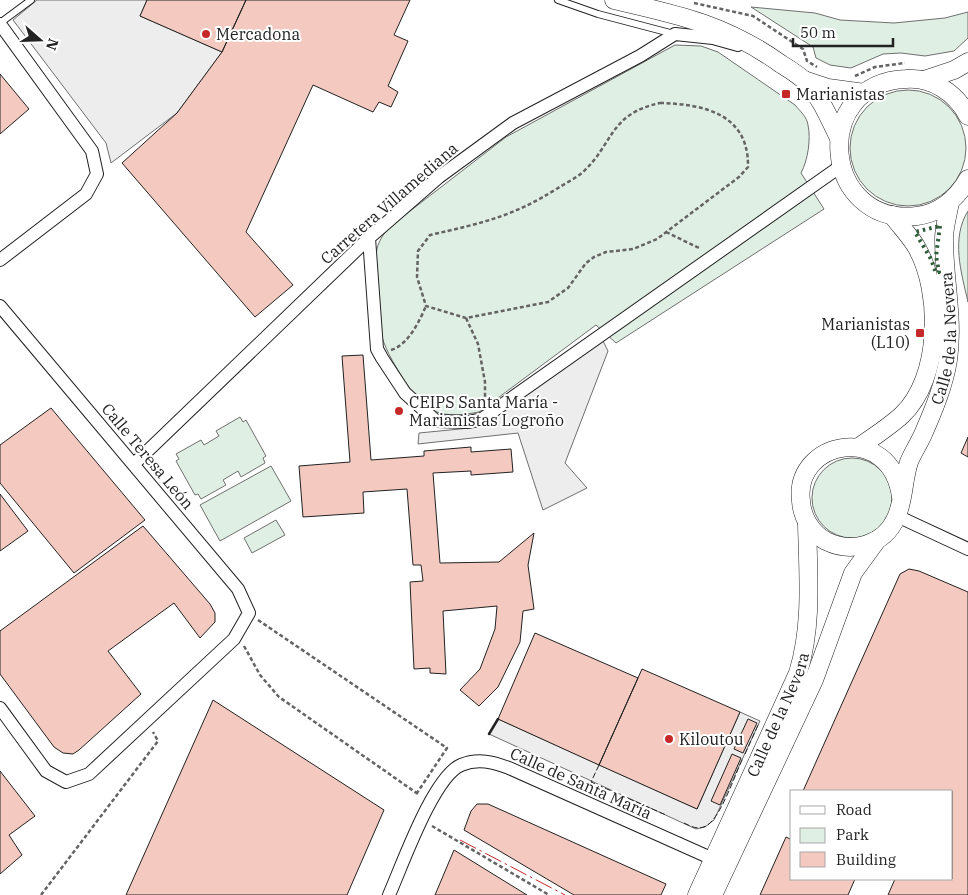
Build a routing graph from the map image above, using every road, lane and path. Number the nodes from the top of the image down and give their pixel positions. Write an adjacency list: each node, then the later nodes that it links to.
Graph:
1 (31, 0): 5 (lane)
2 (558, 0): 6 (lane)
3 (614, 0): 7 (main road)
4 (687, 2): 10 (path)
5 (0, 23): 24 (street)
6 (675, 34): 7 (street); 22 (street, Carretera Villamediana)
7 (766, 53): 12 (main road)
8 (968, 62): 13 (main road)
9 (914, 64): 11 (path)
10 (820, 69)
11 (851, 76)
12 (804, 80): 14 (main road); 16 (main road)
13 (924, 80): 14 (main road); 15 (main road)
14 (865, 93): 16 (main road)
15 (968, 116)
16 (839, 138): 17 (main road)
17 (841, 166): 20 (main road); 23 (street)
18 (968, 179): 19 (main road)
19 (950, 202): 20 (main road); 32 (main road, Calle de la Nevera)
20 (892, 215): 30 (main road, Calle de la Nevera)
21 (666, 232): 23 (path); 26 (path); 27 (path)
22 (369, 238): 28 (street); 31 (street, Carretera Villamediana)
23 (716, 256): 29 (street)
24 (0, 260)
25 (0, 306): 31 (street, Calle Teresa León)
26 (426, 306): 27 (path); 28 (path)
27 (466, 318): 29 (path)
28 (376, 350): 29 (street)
29 (490, 414)
30 (859, 447): 32 (main road); 34 (main road)
31 (134, 464): 37 (street, Calle Teresa León)
32 (901, 497): 33 (main road)
33 (897, 516): 35 (main road); 36 (street)
34 (807, 523): 35 (main road); 44 (main road, Calle de la Nevera)
35 (877, 540): 49 (main road, Calle de la Nevera)
36 (968, 549)
37 (249, 613): 38 (street); 41 (path)
38 (237, 633): 40 (street); 41 (path)
39 (0, 708): 40 (street)
40 (148, 719): 45 (path)
41 (417, 793): 42 (path)
42 (430, 802): 43 (street, Calle de Santa María); 44 (street, Calle de Santa María)
43 (422, 820): 46 (street, Calle de Santa María); 47 (path)
44 (713, 859): 48 (main road, Calle de la Nevera)
45 (42, 895)
46 (389, 895)
47 (550, 895)
48 (697, 895)
49 (714, 895)

